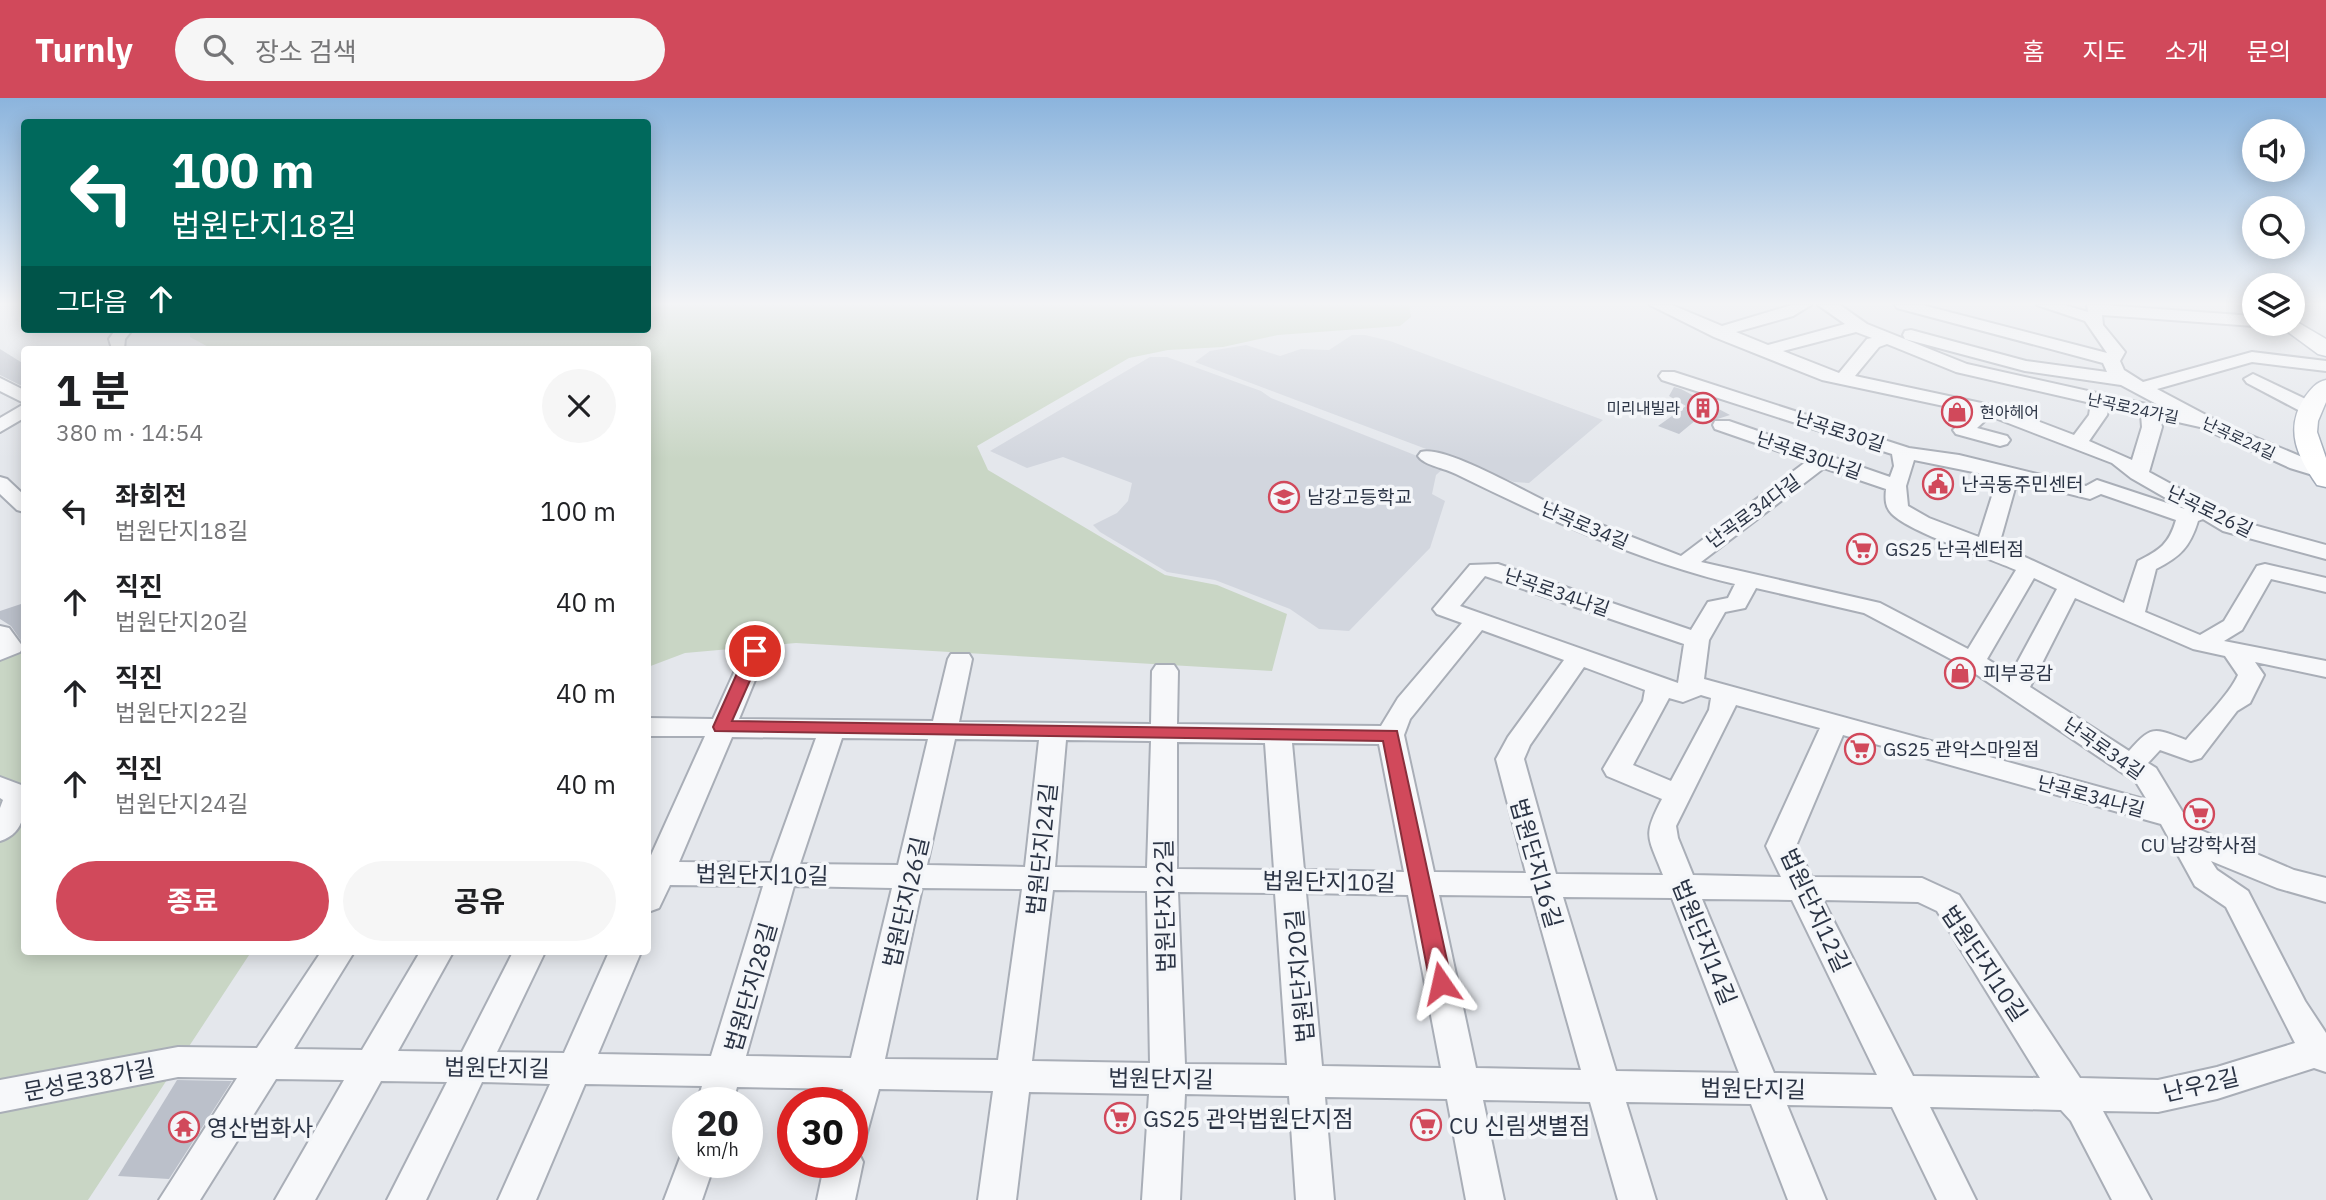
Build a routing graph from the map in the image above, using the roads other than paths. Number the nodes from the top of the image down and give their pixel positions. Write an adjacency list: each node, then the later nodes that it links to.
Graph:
1 (1779, 356): 11 (street, 난곡로26길)
2 (1862, 356): 11 (street)
3 (1934, 356): 9 (street, 난곡로24가길)
4 (1990, 356): 14 (street)
5 (2098, 356): 7 (street)
6 (2114, 356): 7 (street, 난곡로24길)
7 (2112, 360): 14 (street, 난곡로24길)
8 (2326, 366): 14 (street)
9 (1973, 371): 16 (street, 난곡로24가길); 17 (street)
10 (1668, 376): 31 (street, 난곡로30길)
11 (1844, 379): 20 (street, 난곡로26길)
12 (2253, 379): 23 (street)
13 (0, 383): 18 (street)
14 (2133, 384): 24 (street, 난곡로24길)
15 (2326, 387): 23 (main road)
16 (2043, 388): 19 (street, 난곡로24가길); 25 (street)
17 (1998, 392)
18 (21, 395)
19 (2101, 401): 22 (street, 난곡로24가길); 29 (street)
20 (1986, 410): 25 (street, 난곡로26길); 28 (street)
21 (21, 412): 27 (street)
22 (2150, 412): 24 (street, 난곡로24가길); 35 (street)
23 (2317, 412): 30 (main road); 36 (main road)
24 (2208, 414): 36 (street, 난곡로24길)
25 (2019, 421): 29 (street, 난곡로26길)
26 (1722, 425): 33 (street, 난곡로30나길)
27 (0, 426)
28 (2000, 440)
29 (2078, 443): 35 (street, 난곡로26길)
30 (2326, 445)
31 (1904, 453): 34 (street); 38 (street, 난곡로30길)
32 (1428, 456): 43 (street, 난곡로34길)
33 (1823, 459): 38 (street, 난곡로30나길); 43 (street, 난곡로34다길)
34 (2010, 473): 40 (street); 41 (street)
35 (2138, 474): 40 (street, 난곡로26길)
36 (2324, 475)
37 (0, 483): 39 (street)
38 (1896, 486): 41 (street)
39 (15, 505)
40 (2196, 514): 42 (street, 난곡로26길); 48 (street)
41 (1987, 548): 44 (street)
42 (2326, 552)
43 (1683, 565): 45 (street, 난곡로34길)
44 (2029, 567): 47 (street); 56 (street)
45 (1749, 579): 50 (street); 56 (street, 난곡로34길)
46 (2326, 585): 51 (street)
47 (2070, 586): 48 (street); 61 (street)
48 (2132, 615): 51 (street)
49 (1476, 622): 50 (street, 난곡로34나길); 54 (street, 난곡로34나길); 71 (street)
50 (1697, 640): 59 (street)
51 (2202, 644): 53 (street)
52 (755, 651): 65 (street)
53 (2234, 651): 57 (street); 72 (street)
54 (1578, 657): 60 (street, 난곡로34나길); 84 (street, 법원단지16길)
55 (960, 659): 67 (street, 법원단지26길)
56 (1973, 661): 61 (street, 난곡로34길)
57 (2326, 669)
58 (1165, 671): 69 (street, 법원단지22길)
59 (1691, 684): 60 (street, 난곡로34나길); 62 (street, 난곡로34나길)
60 (1659, 685): 74 (street)
61 (2016, 689): 72 (street, 난곡로34길)
62 (1725, 694): 63 (street, 난곡로34나길); 74 (street, 법원단지14길)
63 (1834, 726): 75 (street, 난곡로34나길); 85 (street, 법원단지12길)
64 (651, 727): 65 (street)
65 (721, 727): 66 (street); 82 (street)
66 (832, 729): 67 (street); 77 (street, 법원단지28길)
67 (942, 731): 68 (street); 78 (street, 법원단지26길)
68 (1053, 732): 69 (street); 80 (street, 법원단지24길)
69 (1163, 733): 70 (street); 79 (street, 법원단지22길)
70 (1278, 735): 71 (street); 81 (street, 법원단지20길)
71 (1391, 735): 83 (street)
72 (2132, 766): 75 (street, 난곡로34길)
73 (0, 787): 76 (street)
74 (1678, 795): 86 (street, 법원단지14길)
75 (2175, 825): 87 (street); 92 (street, 난곡로34길)
76 (0, 830)
77 (782, 874): 78 (street, 법원단지10길); 82 (street, 법원단지10길); 104 (street, 법원단지28길)
78 (912, 876): 80 (street, 법원단지10길); 98 (street, 법원단지26길)
79 (1162, 877): 80 (street, 법원단지10길); 81 (street, 법원단지10길); 100 (street, 법원단지22길)
80 (1039, 878): 99 (street, 법원단지24길)
81 (1291, 880): 83 (street, 법원단지10길); 101 (street, 법원단지20길)
82 (651, 882)
83 (1421, 883): 84 (street, 법원단지10길); 102 (street)
84 (1543, 885): 86 (street, 법원단지10길); 103 (street, 법원단지16길)
85 (1801, 886): 86 (street, 법원단지10길); 107 (street, 법원단지12길); 108 (street, 법원단지10길)
86 (1683, 887): 106 (street, 법원단지14길)
87 (2326, 890)
88 (336, 955): 94 (street)
89 (435, 955): 95 (street)
90 (528, 955): 96 (street)
91 (624, 955): 97 (street)
92 (2322, 1054): 108 (street, 난우2길)
93 (178, 1062): 94 (street, 법원단지길); 109 (street, 문성로38가길)
94 (269, 1062): 95 (street, 법원단지길); 112 (street)
95 (373, 1064): 96 (street, 법원단지길); 113 (street)
96 (473, 1066): 97 (street, 법원단지길); 114 (street)
97 (574, 1069): 104 (street, 법원단지길); 115 (street)
98 (865, 1072): 99 (street, 법원단지길); 104 (street, 법원단지길); 105 (street, 법원단지26길)
99 (1015, 1076): 100 (street, 법원단지길); 118 (street)
100 (1168, 1078): 101 (street, 법원단지길); 119 (street, 법원단지22길)
101 (1308, 1080): 102 (street, 법원단지길); 120 (street)
102 (1461, 1084): 103 (street, 법원단지길); 121 (street)
103 (1602, 1084): 106 (street, 법원단지길); 122 (street)
104 (720, 1087)
105 (862, 1087)
106 (1763, 1089): 107 (street, 법원단지길); 123 (street, 법원단지14길)
107 (1903, 1091): 108 (street, 법원단지길); 124 (street)
108 (2070, 1094): 125 (street)
109 (0, 1096)
110 (691, 1178): 116 (street)
111 (841, 1178): 117 (street)
112 (178, 1200)
113 (294, 1200)
114 (406, 1200)
115 (517, 1200)
116 (683, 1200)
117 (836, 1200)
118 (997, 1200)
119 (1161, 1200)
120 (1315, 1200)
121 (1485, 1200)
122 (1637, 1200)
123 (1807, 1200)
124 (1957, 1200)
125 (2132, 1200)

